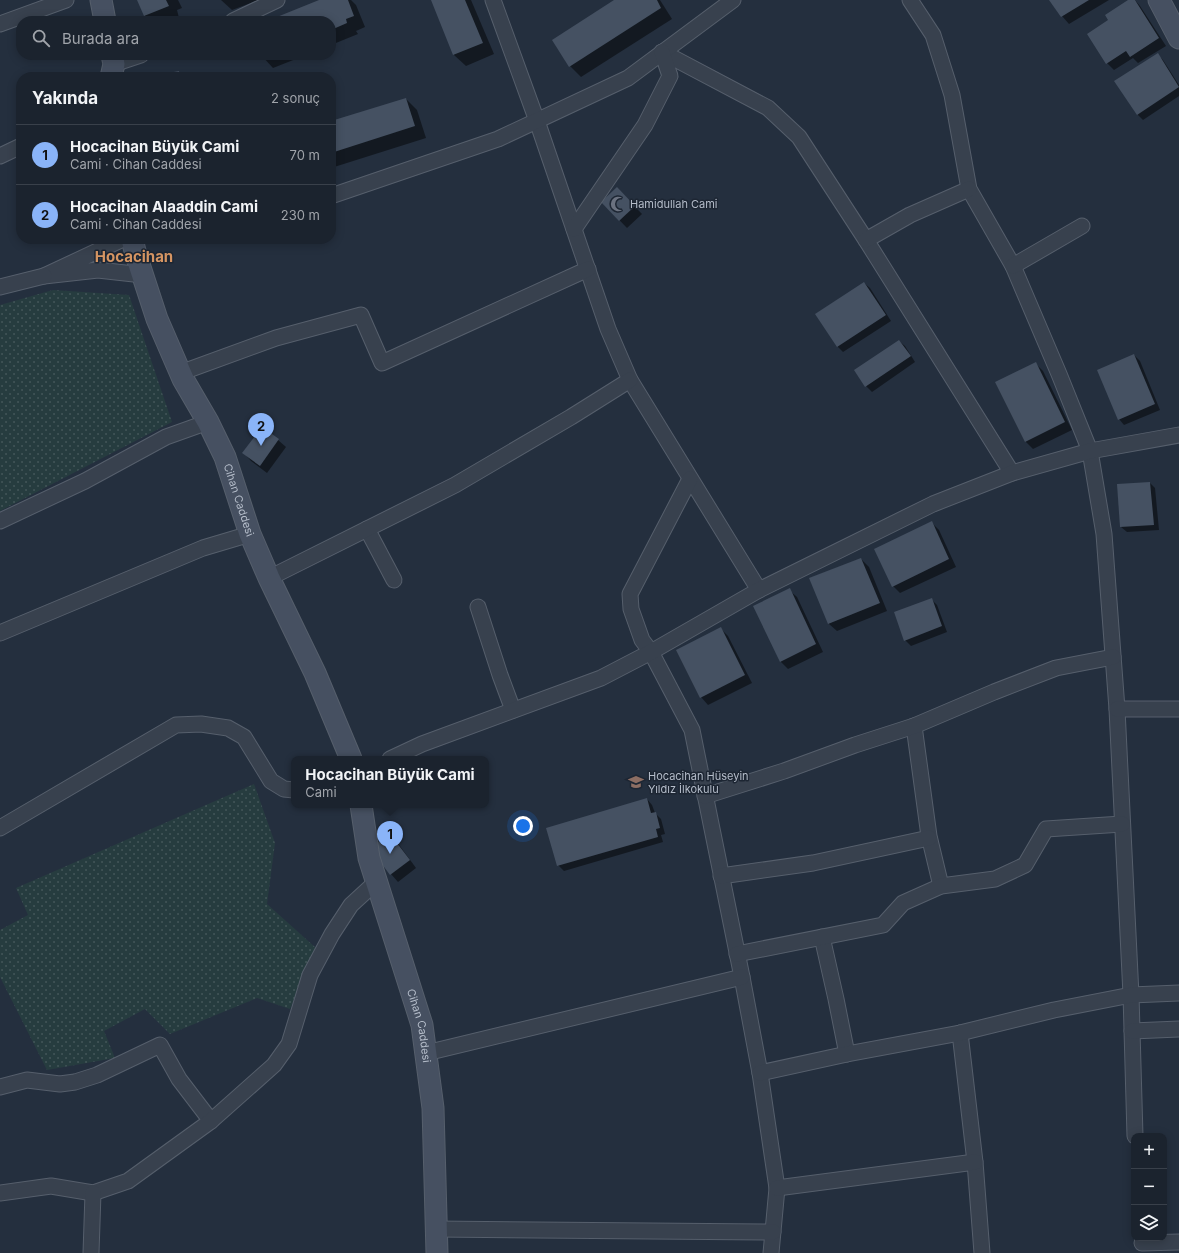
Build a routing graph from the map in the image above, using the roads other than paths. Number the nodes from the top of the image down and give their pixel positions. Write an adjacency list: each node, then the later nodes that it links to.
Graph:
1 (66, 0): 8 (street)
2 (101, 0): 9 (street)
3 (277, 0): 10 (street)
4 (493, 0): 17 (street)
5 (733, 0): 14 (street)
6 (910, 0): 20 (street)
7 (1160, 0): 13 (street)
8 (22, 16)
9 (104, 16)
10 (243, 16)
11 (16, 18): 12 (street)
12 (0, 24)
13 (1179, 38)
14 (662, 52): 17 (street); 23 (street); 24 (street)
15 (126, 60): 16 (street)
16 (112, 65)
17 (537, 121): 21 (street); 23 (street)
18 (16, 148): 19 (street)
19 (0, 156)
20 (969, 189): 24 (street); 27 (street)
21 (336, 194)
22 (1082, 226): 27 (street)
23 (574, 229): 28 (street)
24 (866, 240): 37 (street)
25 (112, 244): 30 (street)
26 (133, 244): 29 (street, Cihan Caddesi)
27 (1013, 266): 36 (street)
28 (588, 269): 32 (street); 33 (street)
29 (142, 275): 30 (street); 32 (street, Cihan Caddesi)
30 (44, 276): 31 (street)
31 (0, 287)
32 (180, 372): 34 (street, Cihan Caddesi)
33 (630, 380): 38 (street); 40 (street)
34 (208, 422): 39 (street); 41 (street, Cihan Caddesi)
35 (1179, 435): 36 (street)
36 (1090, 451): 37 (street); 48 (street)
37 (1012, 473): 44 (street)
38 (690, 479): 44 (street); 47 (street)
39 (0, 521)
40 (367, 529): 42 (street); 43 (street)
41 (250, 534): 42 (street, Cihan Caddesi); 46 (street)
42 (269, 578): 53 (street, Cihan Caddesi)
43 (394, 580)
44 (759, 590): 47 (street)
45 (478, 607): 51 (street)
46 (0, 633)
47 (651, 652): 51 (street); 56 (street)
48 (1113, 657): 49 (street); 52 (street)
49 (1117, 709): 50 (street); 58 (street)
50 (1179, 709)
51 (513, 710): 54 (street)
52 (914, 726): 56 (street); 60 (street)
53 (350, 756)
54 (396, 756)
55 (291, 790): 59 (street)
56 (705, 796): 61 (street)
57 (361, 808): 62 (street, Cihan Caddesi)
58 (1122, 824): 63 (street); 68 (street)
59 (0, 828)
60 (930, 838): 61 (street); 63 (street)
61 (721, 876): 65 (street)
62 (376, 882): 72 (street, Cihan Caddesi); 76 (street)
63 (941, 886): 64 (street)
64 (822, 937): 65 (street); 73 (street)
65 (737, 954): 66 (street)
66 (742, 977): 72 (street); 74 (street)
67 (1179, 993): 68 (street)
68 (1131, 995): 69 (street); 71 (street)
69 (1132, 1030): 70 (street); 77 (street)
70 (1179, 1030)
71 (960, 1033): 73 (street); 78 (street)
72 (426, 1053): 82 (street, Cihan Caddesi)
73 (847, 1054): 74 (street)
74 (760, 1073): 79 (street)
75 (0, 1087): 76 (street)
76 (211, 1121): 81 (street)
77 (1135, 1133)
78 (975, 1162): 79 (street); 89 (street)
79 (777, 1188): 83 (street)
80 (0, 1193): 81 (street)
81 (93, 1193): 86 (street)
82 (436, 1229): 83 (street); 87 (street, Cihan Caddesi)
83 (773, 1232): 88 (street)
84 (1179, 1242): 85 (street)
85 (1142, 1244)
86 (91, 1253)
87 (436, 1253)
88 (771, 1253)
89 (982, 1253)

